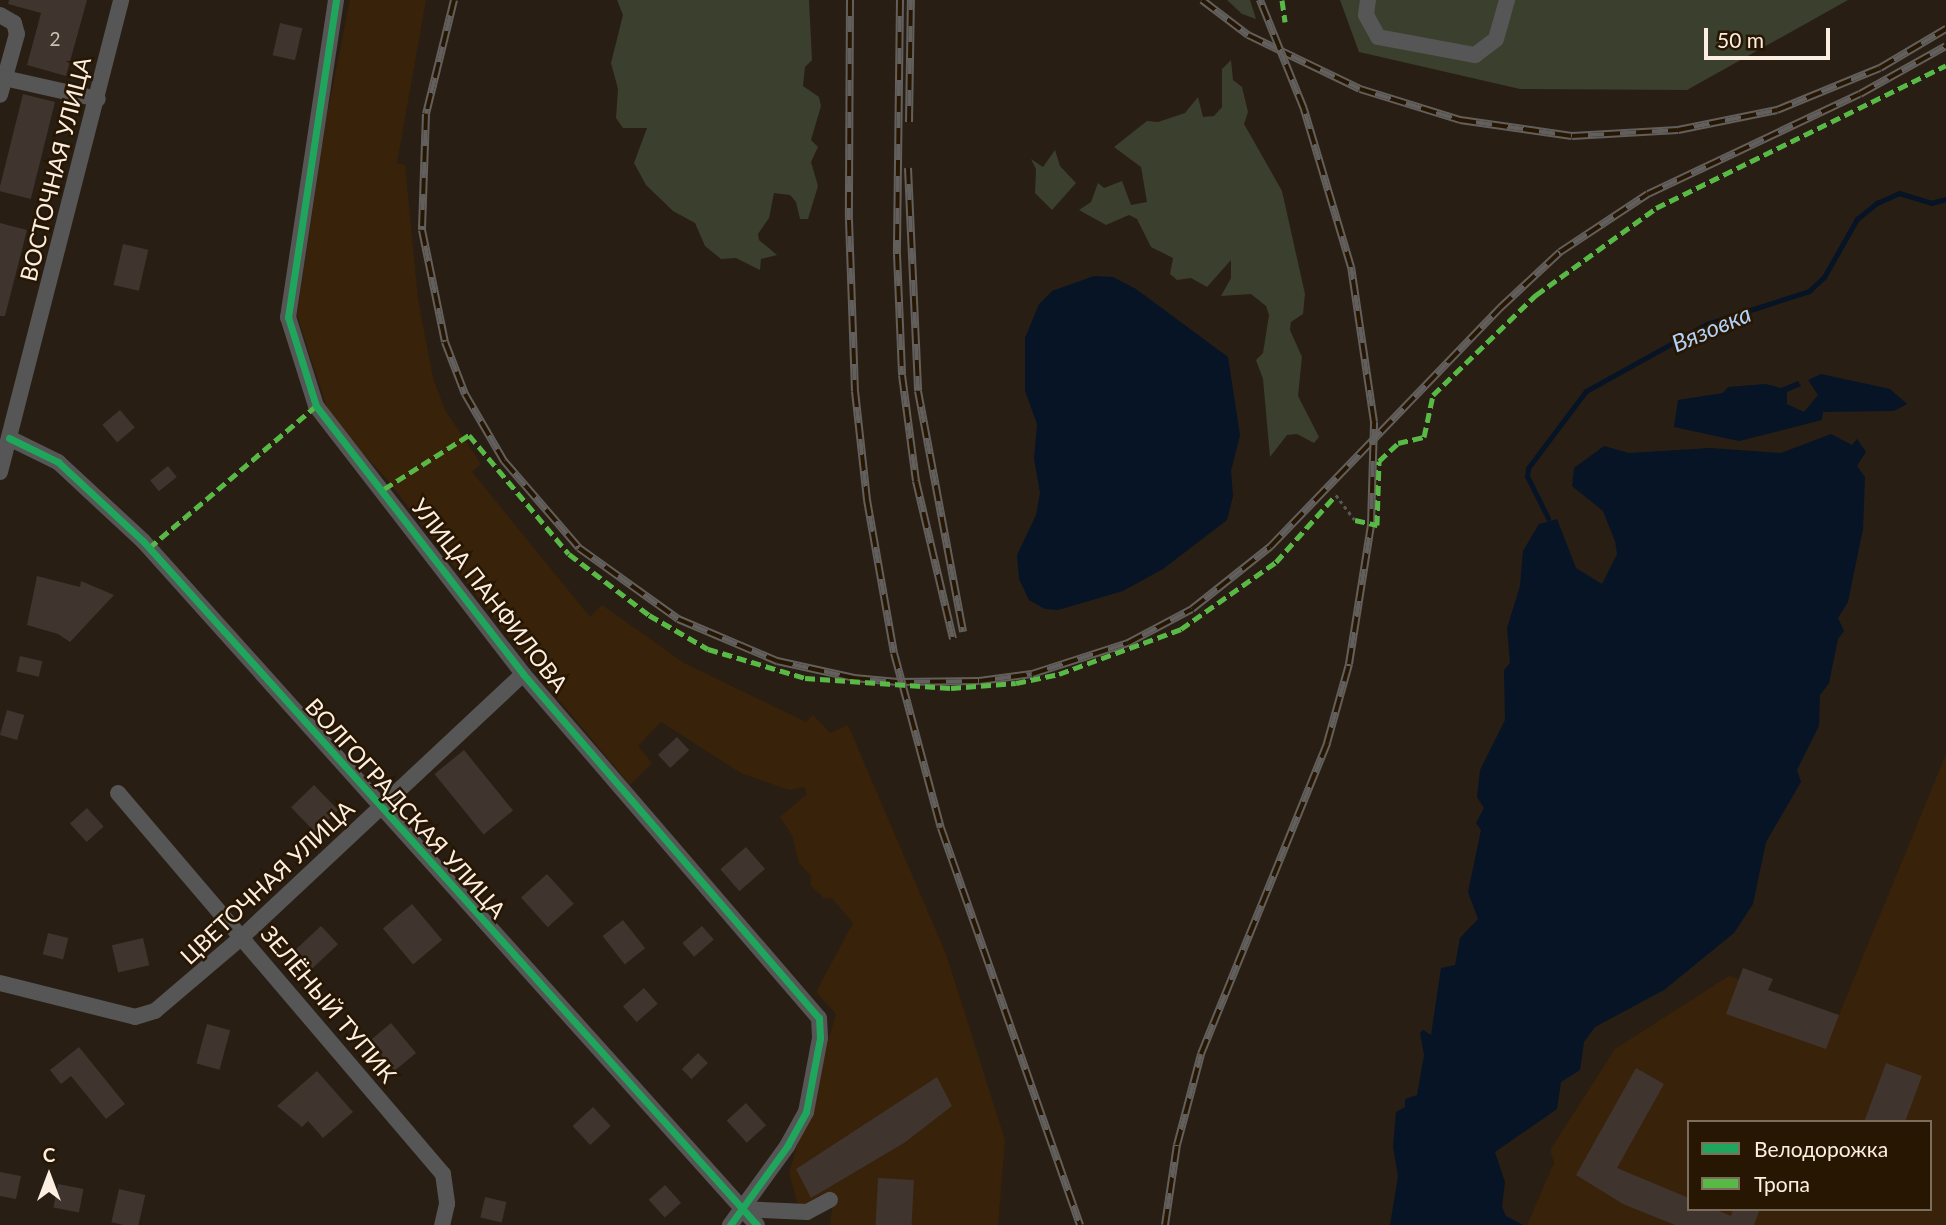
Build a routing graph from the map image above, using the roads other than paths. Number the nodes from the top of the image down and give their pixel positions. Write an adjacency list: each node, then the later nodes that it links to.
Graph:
1 (121, 0): 8 (street, ВОСТОЧНАЯ УЛИЦА)
2 (336, 0): 11 (street, УЛИЦА ПАНФИЛОВА)
3 (1368, 0): 4 (street)
4 (1507, 0)
5 (0, 15): 6 (street)
6 (4, 78): 7 (street); 8 (street)
7 (0, 95)
8 (98, 99): 9 (street, ВОСТОЧНАЯ УЛИЦА)
9 (9, 438): 10 (street, ВОСТОЧНАЯ УЛИЦА); 13 (street, ВОЛГОГРАДСКАЯ УЛИЦА)
10 (0, 472)
11 (523, 674): 13 (street, ЦВЕТОЧНАЯ УЛИЦА); 17 (street, УЛИЦА ПАНФИЛОВА)
12 (118, 793): 14 (street, ЗЕЛЁНЫЙ ТУПИК)
13 (380, 809): 14 (street, ЦВЕТОЧНАЯ УЛИЦА); 17 (street, ВОЛГОГРАДСКАЯ УЛИЦА)
14 (242, 937): 15 (street, ЦВЕТОЧНАЯ УЛИЦА); 18 (street, ЗЕЛЁНЫЙ ТУПИК)
15 (0, 983)
16 (830, 1200): 17 (street)
17 (741, 1209): 19 (street, УЛИЦА ПАНФИЛОВА); 20 (street, ВОЛГОГРАДСКАЯ УЛИЦА)
18 (442, 1225)
19 (730, 1225)
20 (757, 1225)

